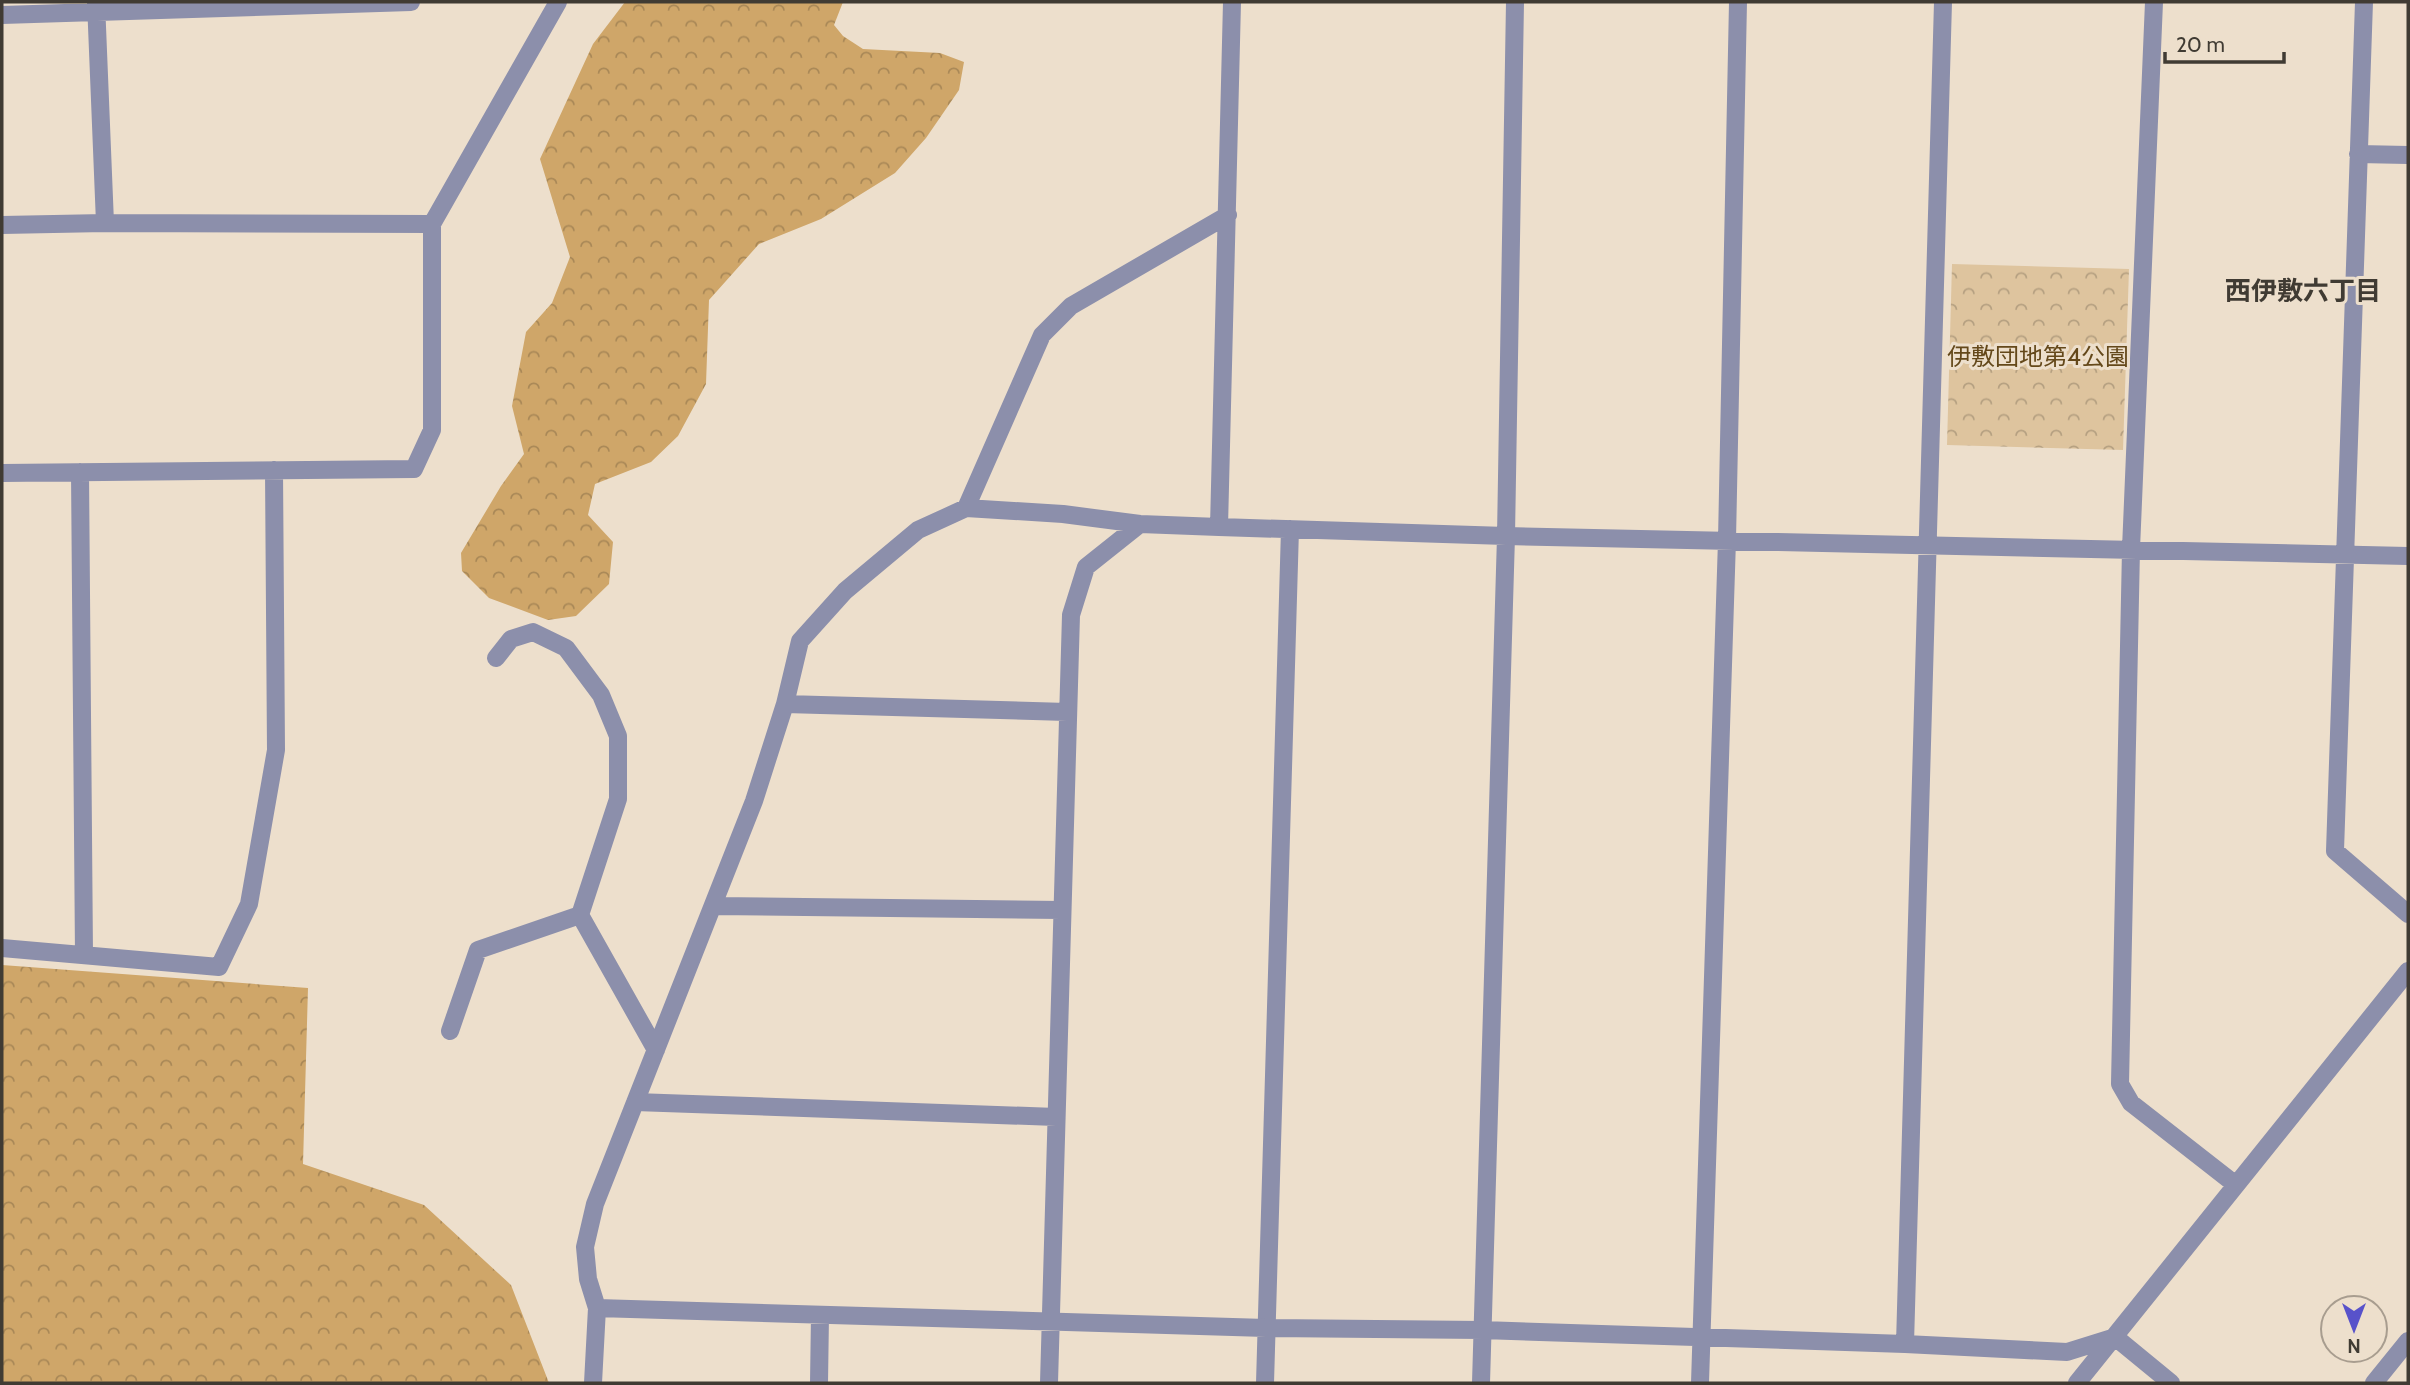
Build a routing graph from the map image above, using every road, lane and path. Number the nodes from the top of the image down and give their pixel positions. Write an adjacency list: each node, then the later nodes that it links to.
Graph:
1 (411, 2): 9 (street)
2 (558, 2): 15 (street)
3 (1232, 2): 13 (street)
4 (1515, 2): 24 (street)
5 (1738, 2): 25 (street)
6 (1943, 2): 26 (street)
7 (2154, 2): 27 (street)
8 (2364, 2): 11 (street)
9 (96, 7): 10 (street); 14 (street)
10 (2, 15)
11 (2358, 154): 12 (street); 28 (street)
12 (2408, 155)
13 (1228, 215): 20 (street); 22 (street)
14 (104, 223): 15 (street); 16 (street)
15 (432, 224): 17 (street)
16 (2, 226)
17 (274, 470): 18 (street); 38 (street)
18 (80, 472): 19 (street); 38 (street)
19 (2, 473)
20 (966, 508): 21 (street); 31 (street)
21 (1140, 524): 22 (street); 32 (street)
22 (1219, 527): 23 (street)
23 (1290, 529): 24 (street); 48 (street)
24 (1506, 536): 25 (street); 49 (street)
25 (1727, 540): 26 (street); 51 (street)
26 (1929, 544): 27 (street); 53 (street)
27 (2131, 549): 28 (street); 44 (street)
28 (2345, 554): 29 (street); 35 (street)
29 (2408, 556)
30 (496, 659): 36 (street)
31 (785, 704): 32 (street); 33 (street)
32 (1067, 712): 34 (street)
33 (713, 906): 34 (street); 41 (street)
34 (1061, 909): 43 (street)
35 (2408, 914)
36 (580, 915): 40 (street); 41 (street)
37 (2, 948): 38 (street)
38 (84, 956)
39 (2408, 971): 44 (street)
40 (450, 1031)
41 (656, 1050): 42 (street)
42 (635, 1102): 43 (street); 45 (street)
43 (1056, 1117): 47 (street)
44 (2236, 1185): 50 (street)
45 (597, 1308): 46 (street); 54 (street)
46 (820, 1315): 47 (street); 55 (street)
47 (1051, 1321): 48 (street); 56 (street)
48 (1266, 1328): 49 (street); 57 (street)
49 (1482, 1330): 51 (street); 58 (street)
50 (2115, 1337): 53 (street); 60 (street); 61 (street)
51 (1702, 1338): 53 (street); 59 (street)
52 (2408, 1340): 62 (street)
53 (1905, 1344)
54 (593, 1383)
55 (820, 1383)
56 (1049, 1383)
57 (1265, 1383)
58 (1481, 1383)
59 (1700, 1383)
60 (2077, 1383)
61 (2171, 1383)
62 (2374, 1383)

